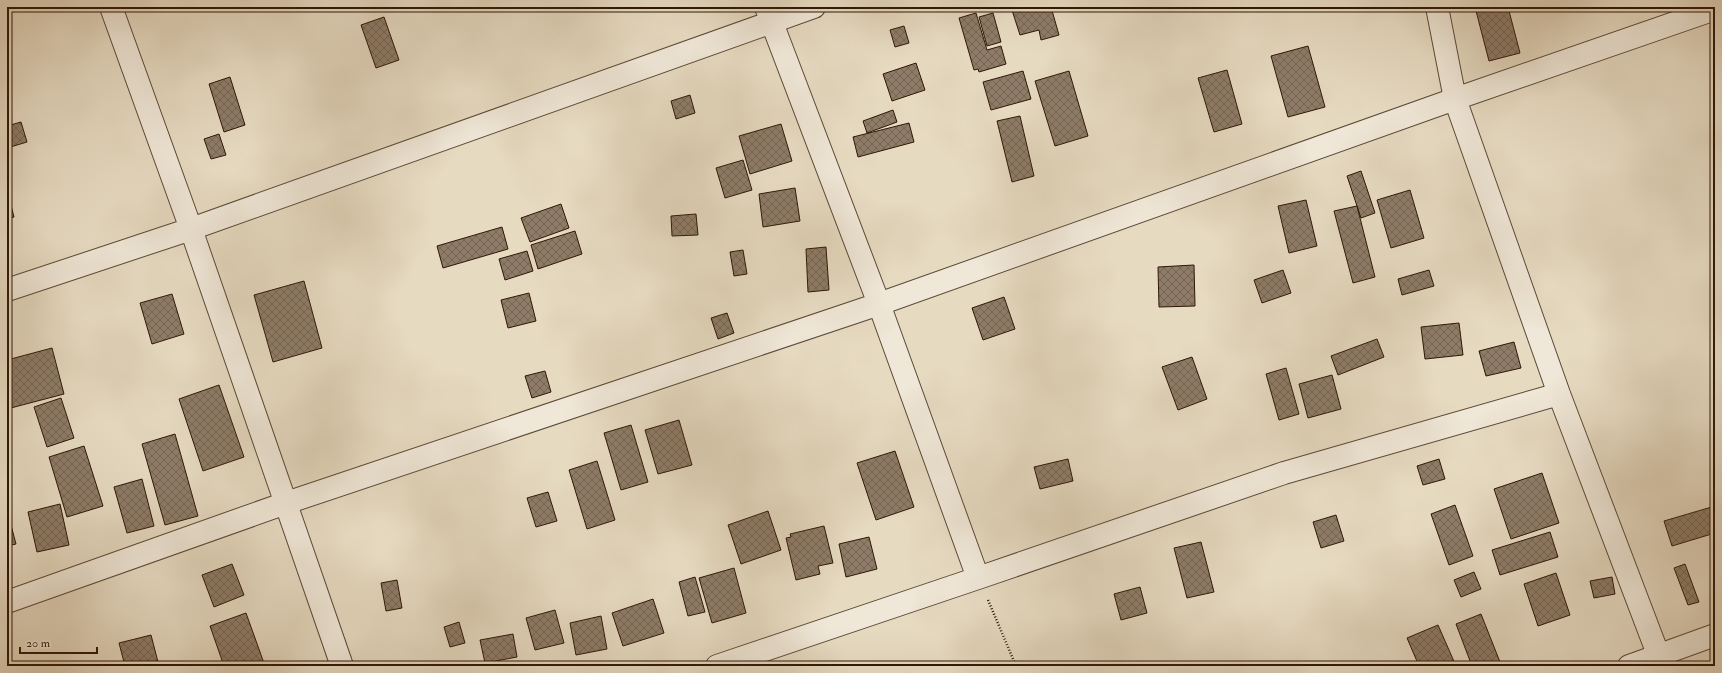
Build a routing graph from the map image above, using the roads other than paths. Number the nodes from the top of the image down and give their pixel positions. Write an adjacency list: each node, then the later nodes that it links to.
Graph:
1 (111, 7): 7 (street)
2 (814, 7): 5 (street)
3 (1436, 7): 6 (street)
4 (1715, 9): 6 (street)
5 (768, 15): 7 (street); 9 (street)
6 (1455, 99): 9 (street); 10 (street)
7 (191, 229): 8 (street); 11 (street)
8 (7, 290)
9 (879, 304): 11 (street); 12 (street)
10 (1559, 394): 12 (street); 15 (street)
11 (286, 503): 13 (street); 16 (street)
12 (978, 578): 17 (street)
13 (7, 602)
14 (1715, 635): 15 (street)
15 (1658, 654): 18 (street)
16 (342, 666)
17 (717, 666)
18 (1629, 666)

